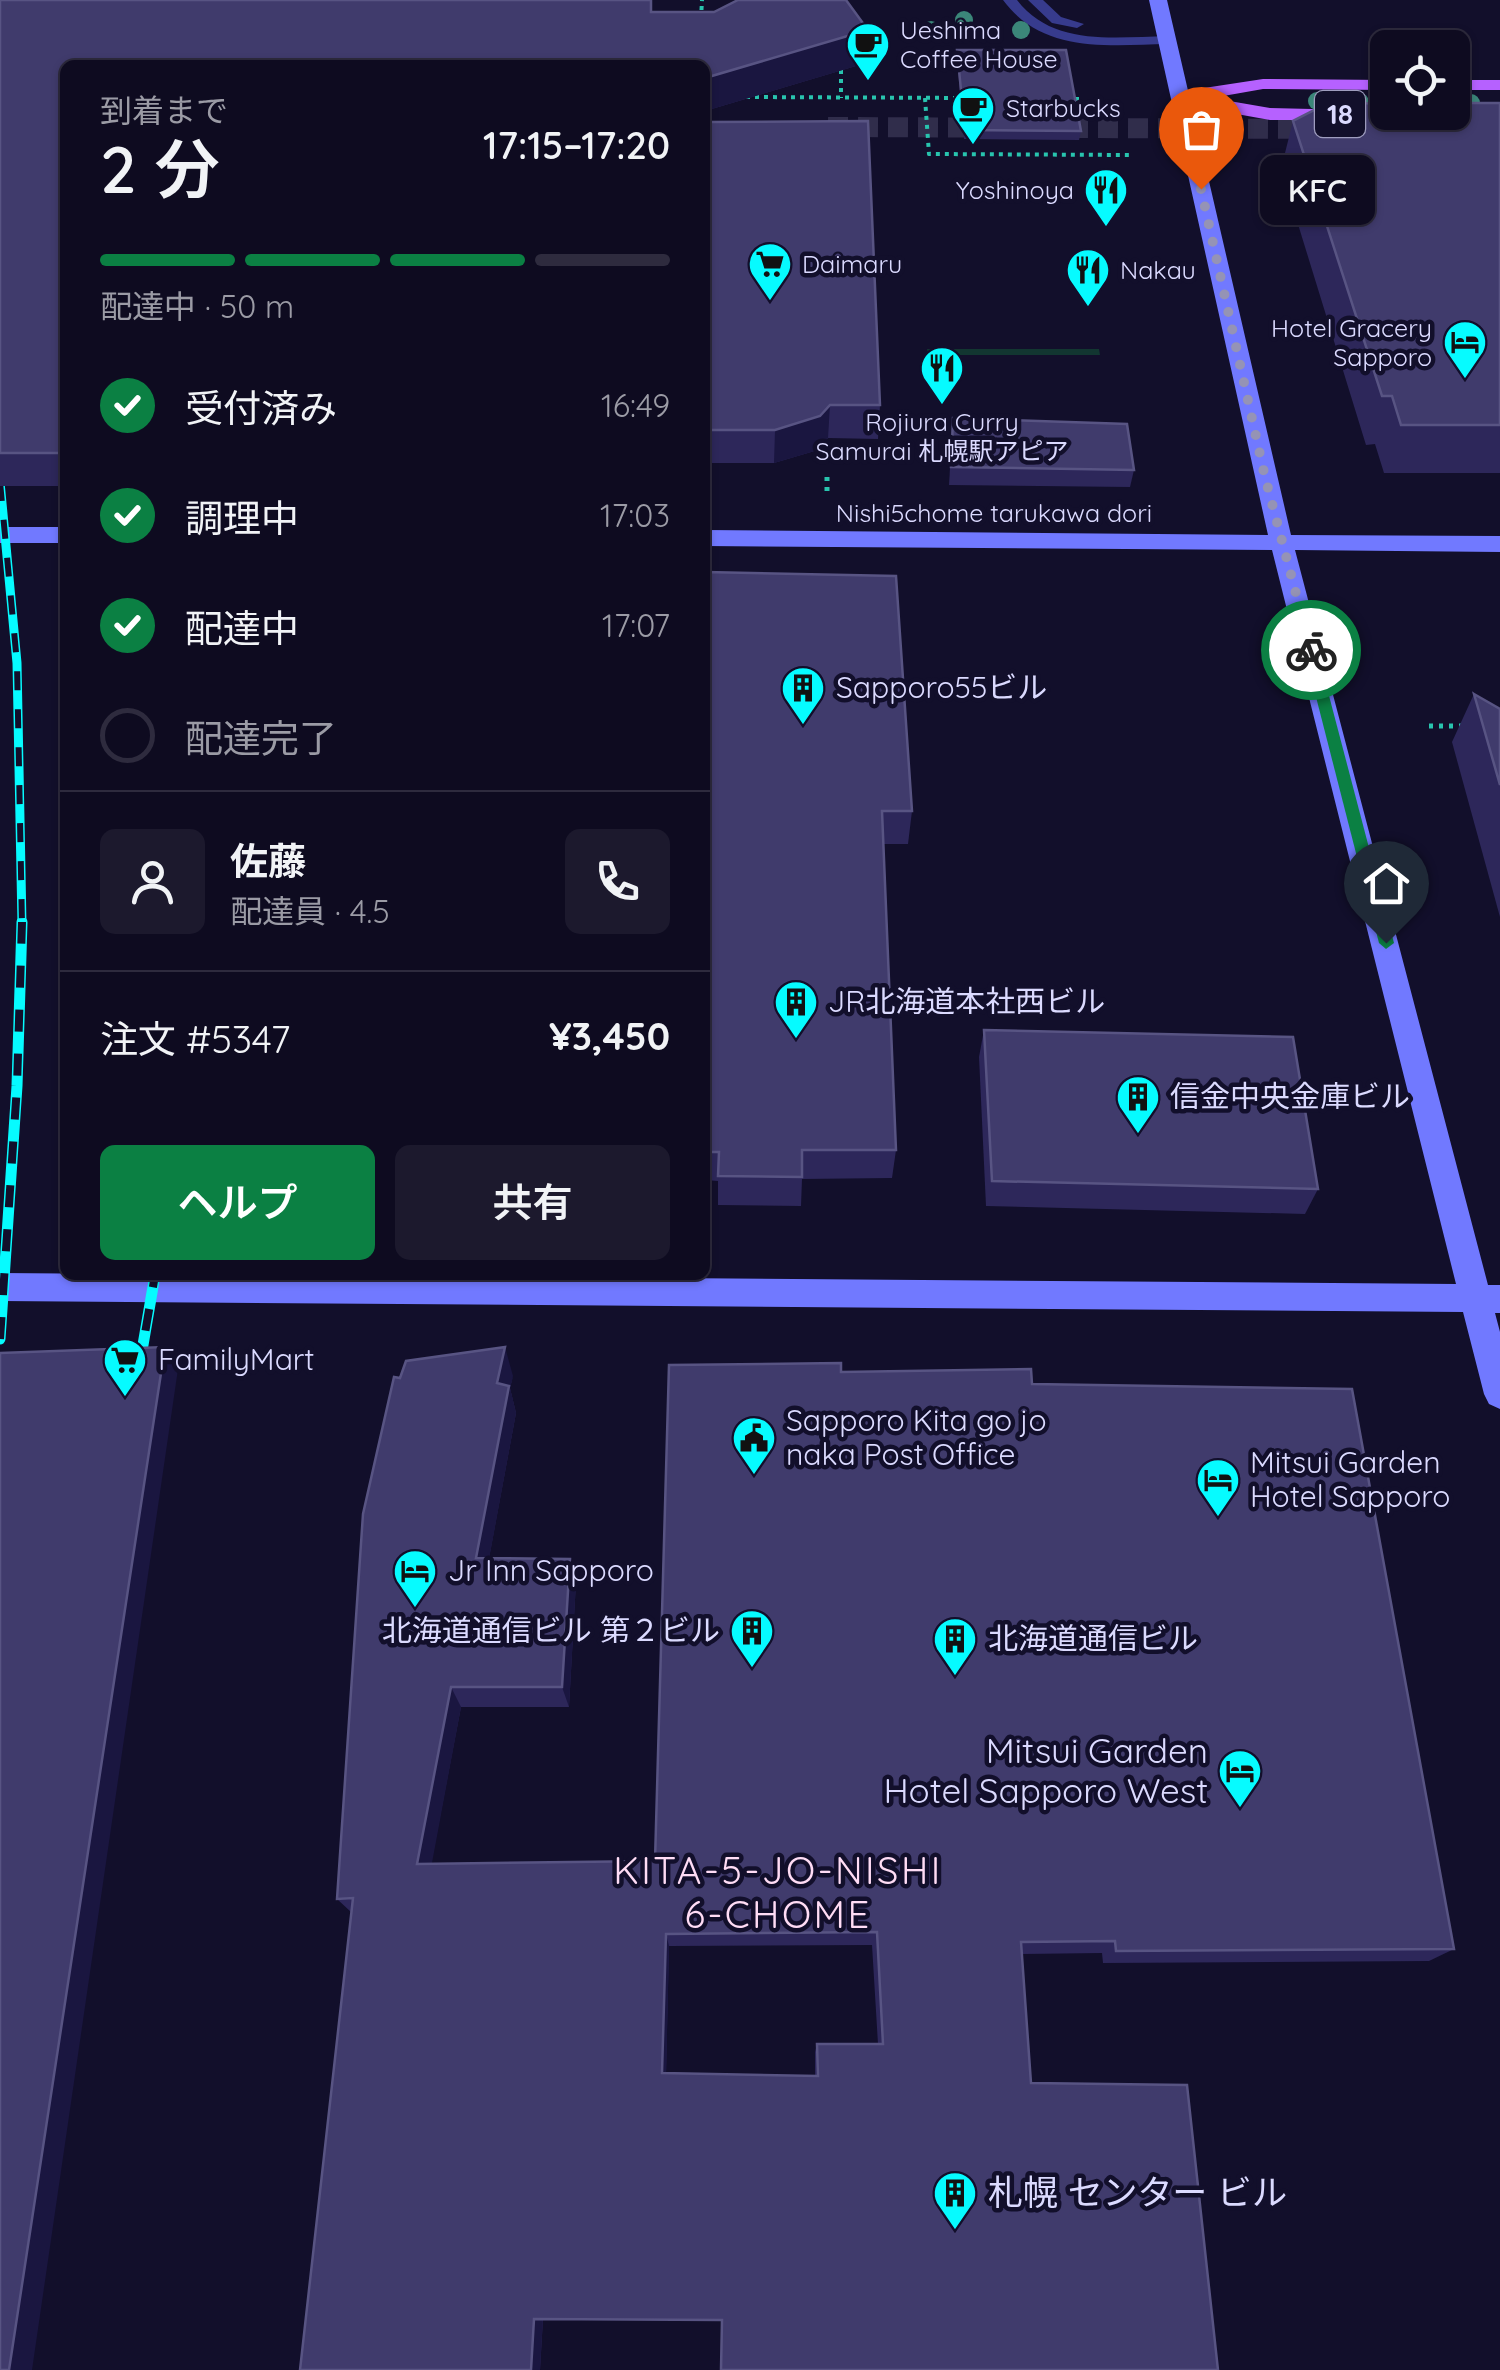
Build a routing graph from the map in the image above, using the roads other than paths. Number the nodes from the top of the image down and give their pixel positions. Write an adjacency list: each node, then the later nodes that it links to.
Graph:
1 (1010, 0): 4 (lane)
2 (1035, 0): 4 (lane)
3 (1158, 0): 4 (street)
4 (1166, 33): 8 (street)
5 (1370, 85): 8 (main road, 18)
6 (1470, 85): 7 (main road)
7 (1500, 85)
8 (1181, 98): 9 (main road, 18); 13 (street)
9 (1366, 114)
10 (0, 535): 11 (street)
11 (60, 535)
12 (710, 538): 13 (street, Nishi5chome tarukawa dori)
13 (1282, 542): 14 (street, Nishi5chome tarukawa dori); 16 (street)
14 (1500, 544)
15 (0, 1287): 16 (street)
16 (1489, 1299): 17 (street)
17 (1500, 1394)

